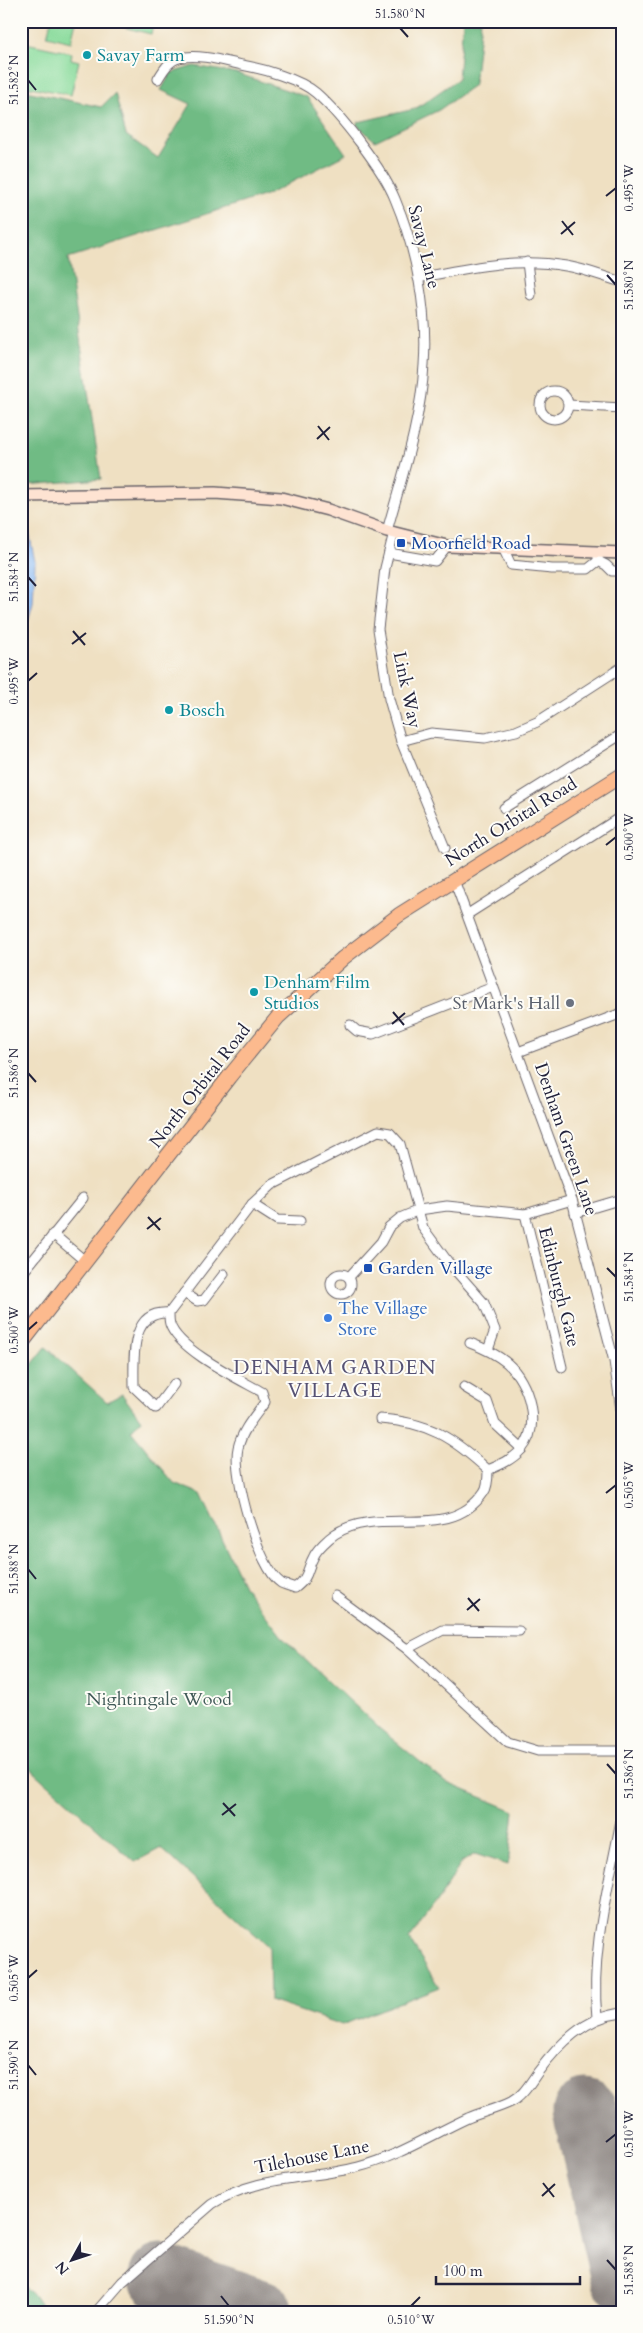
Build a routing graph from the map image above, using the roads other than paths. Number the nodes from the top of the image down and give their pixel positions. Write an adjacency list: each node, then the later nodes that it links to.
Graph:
1 (158, 79): 3 (street, Savay Lane)
2 (527, 262): 3 (street); 4 (street); 5 (street)
3 (418, 278): 9 (street, Savay Lane)
4 (622, 282)
5 (531, 295)
6 (569, 406): 7 (street)
7 (622, 408)
8 (21, 496): 9 (street)
9 (391, 532): 10 (street); 12 (street, Link Way)
10 (447, 546): 11 (street); 12 (street)
11 (504, 550): 14 (street); 14 (street)
12 (389, 553): 18 (street, Link Way)
13 (622, 553): 14 (street)
14 (598, 557): 15 (street)
15 (622, 571)
16 (622, 668): 18 (street)
17 (622, 734): 20 (street)
18 (401, 740): 22 (street, Link Way)
19 (622, 775): 23 (main road, North Orbital Road)
20 (504, 808)
21 (622, 816): 24 (street)
22 (445, 848)
23 (454, 880): 24 (street, Denham Green Lane); 38 (main road, North Orbital Road)
24 (468, 914): 25 (street, Denham Green Lane)
25 (492, 988): 27 (street); 28 (street, Denham Green Lane)
26 (622, 1013): 28 (street)
27 (350, 1025)
28 (518, 1052): 31 (street, Denham Green Lane)
29 (82, 1198): 37 (street)
30 (622, 1199): 34 (street)
31 (572, 1200): 34 (street, Denham Green Lane); 35 (street)
32 (252, 1204): 33 (street); 36 (street); 42 (street)
33 (419, 1210): 35 (street); 41 (street); 46 (street)
34 (576, 1213): 47 (street, Denham Green Lane)
35 (525, 1214): 48 (street, Edinburgh Gate)
36 (300, 1221)
37 (53, 1234): 38 (street); 40 (street)
38 (86, 1262): 45 (main road, North Orbital Road)
39 (224, 1274): 42 (street)
40 (21, 1275)
41 (349, 1277)
42 (184, 1293): 43 (street)
43 (169, 1313): 49 (street); 54 (street)
44 (470, 1343): 46 (street)
45 (21, 1344)
46 (488, 1350): 53 (street)
47 (618, 1360): 51 (street, Denham Green Lane)
48 (562, 1367)
49 (174, 1384)
50 (464, 1387): 53 (street)
51 (622, 1417)
52 (380, 1418): 54 (street)
53 (522, 1449): 54 (street)
54 (488, 1470)
55 (335, 1596): 57 (street)
56 (519, 1631): 57 (street)
57 (407, 1649): 58 (street)
58 (622, 1751)
59 (622, 1815): 61 (street)
60 (622, 2012): 61 (street, Tilehouse Lane)
61 (597, 2018): 62 (street, Tilehouse Lane)
62 (96, 2312)

